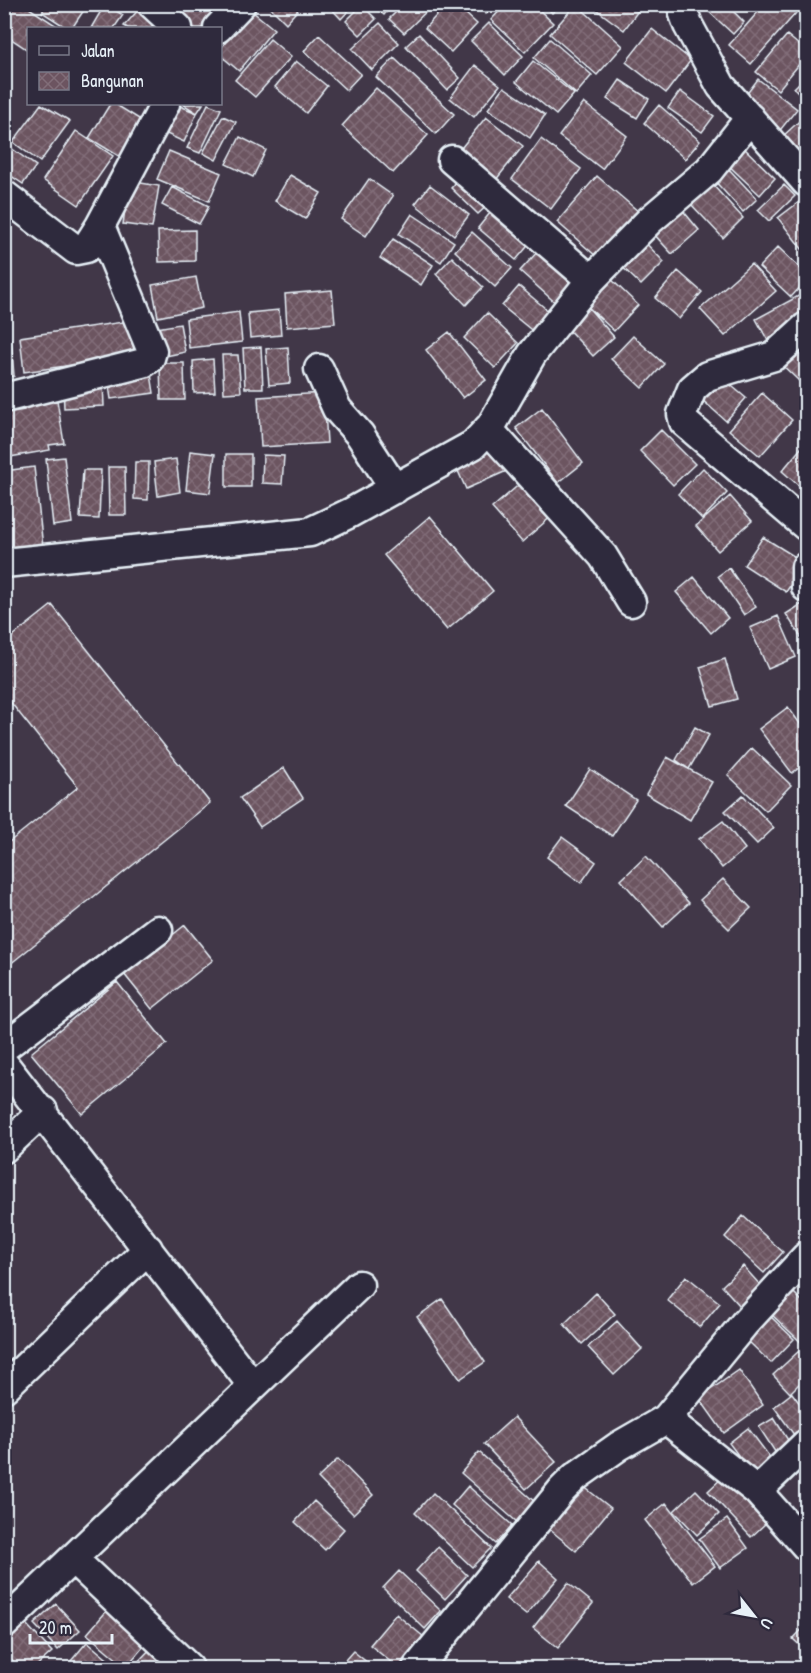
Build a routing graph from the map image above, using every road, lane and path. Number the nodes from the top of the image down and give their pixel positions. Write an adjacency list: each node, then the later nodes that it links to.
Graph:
1 (152, 4): 4 (street)
2 (241, 4): 5 (street)
3 (686, 4): 7 (street)
4 (177, 27)
5 (219, 27)
6 (164, 105): 11 (street)
7 (750, 118): 9 (street); 12 (street)
8 (452, 160): 12 (street)
9 (807, 182)
10 (4, 195): 11 (street)
11 (100, 226): 15 (street)
12 (591, 280): 16 (street)
13 (807, 327): 18 (street)
14 (319, 369): 17 (street)
15 (4, 398)
16 (488, 429): 17 (street); 22 (street)
17 (395, 489): 19 (street)
18 (807, 526)
19 (4, 563)
20 (807, 567): 21 (street)
21 (807, 587)
22 (631, 602)
23 (158, 930): 24 (street)
24 (4, 1047)
25 (4, 1064): 26 (street)
26 (43, 1111): 27 (street); 28 (street)
27 (4, 1149)
28 (148, 1249): 31 (street); 32 (street)
29 (807, 1257): 33 (street)
30 (359, 1285): 31 (street)
31 (253, 1386): 37 (street)
32 (4, 1388)
33 (666, 1419): 35 (street); 40 (street)
34 (807, 1444): 35 (street)
35 (757, 1491): 36 (street)
36 (807, 1546)
37 (73, 1559): 38 (street); 39 (street)
38 (4, 1624)
39 (189, 1668)
40 (417, 1668)

